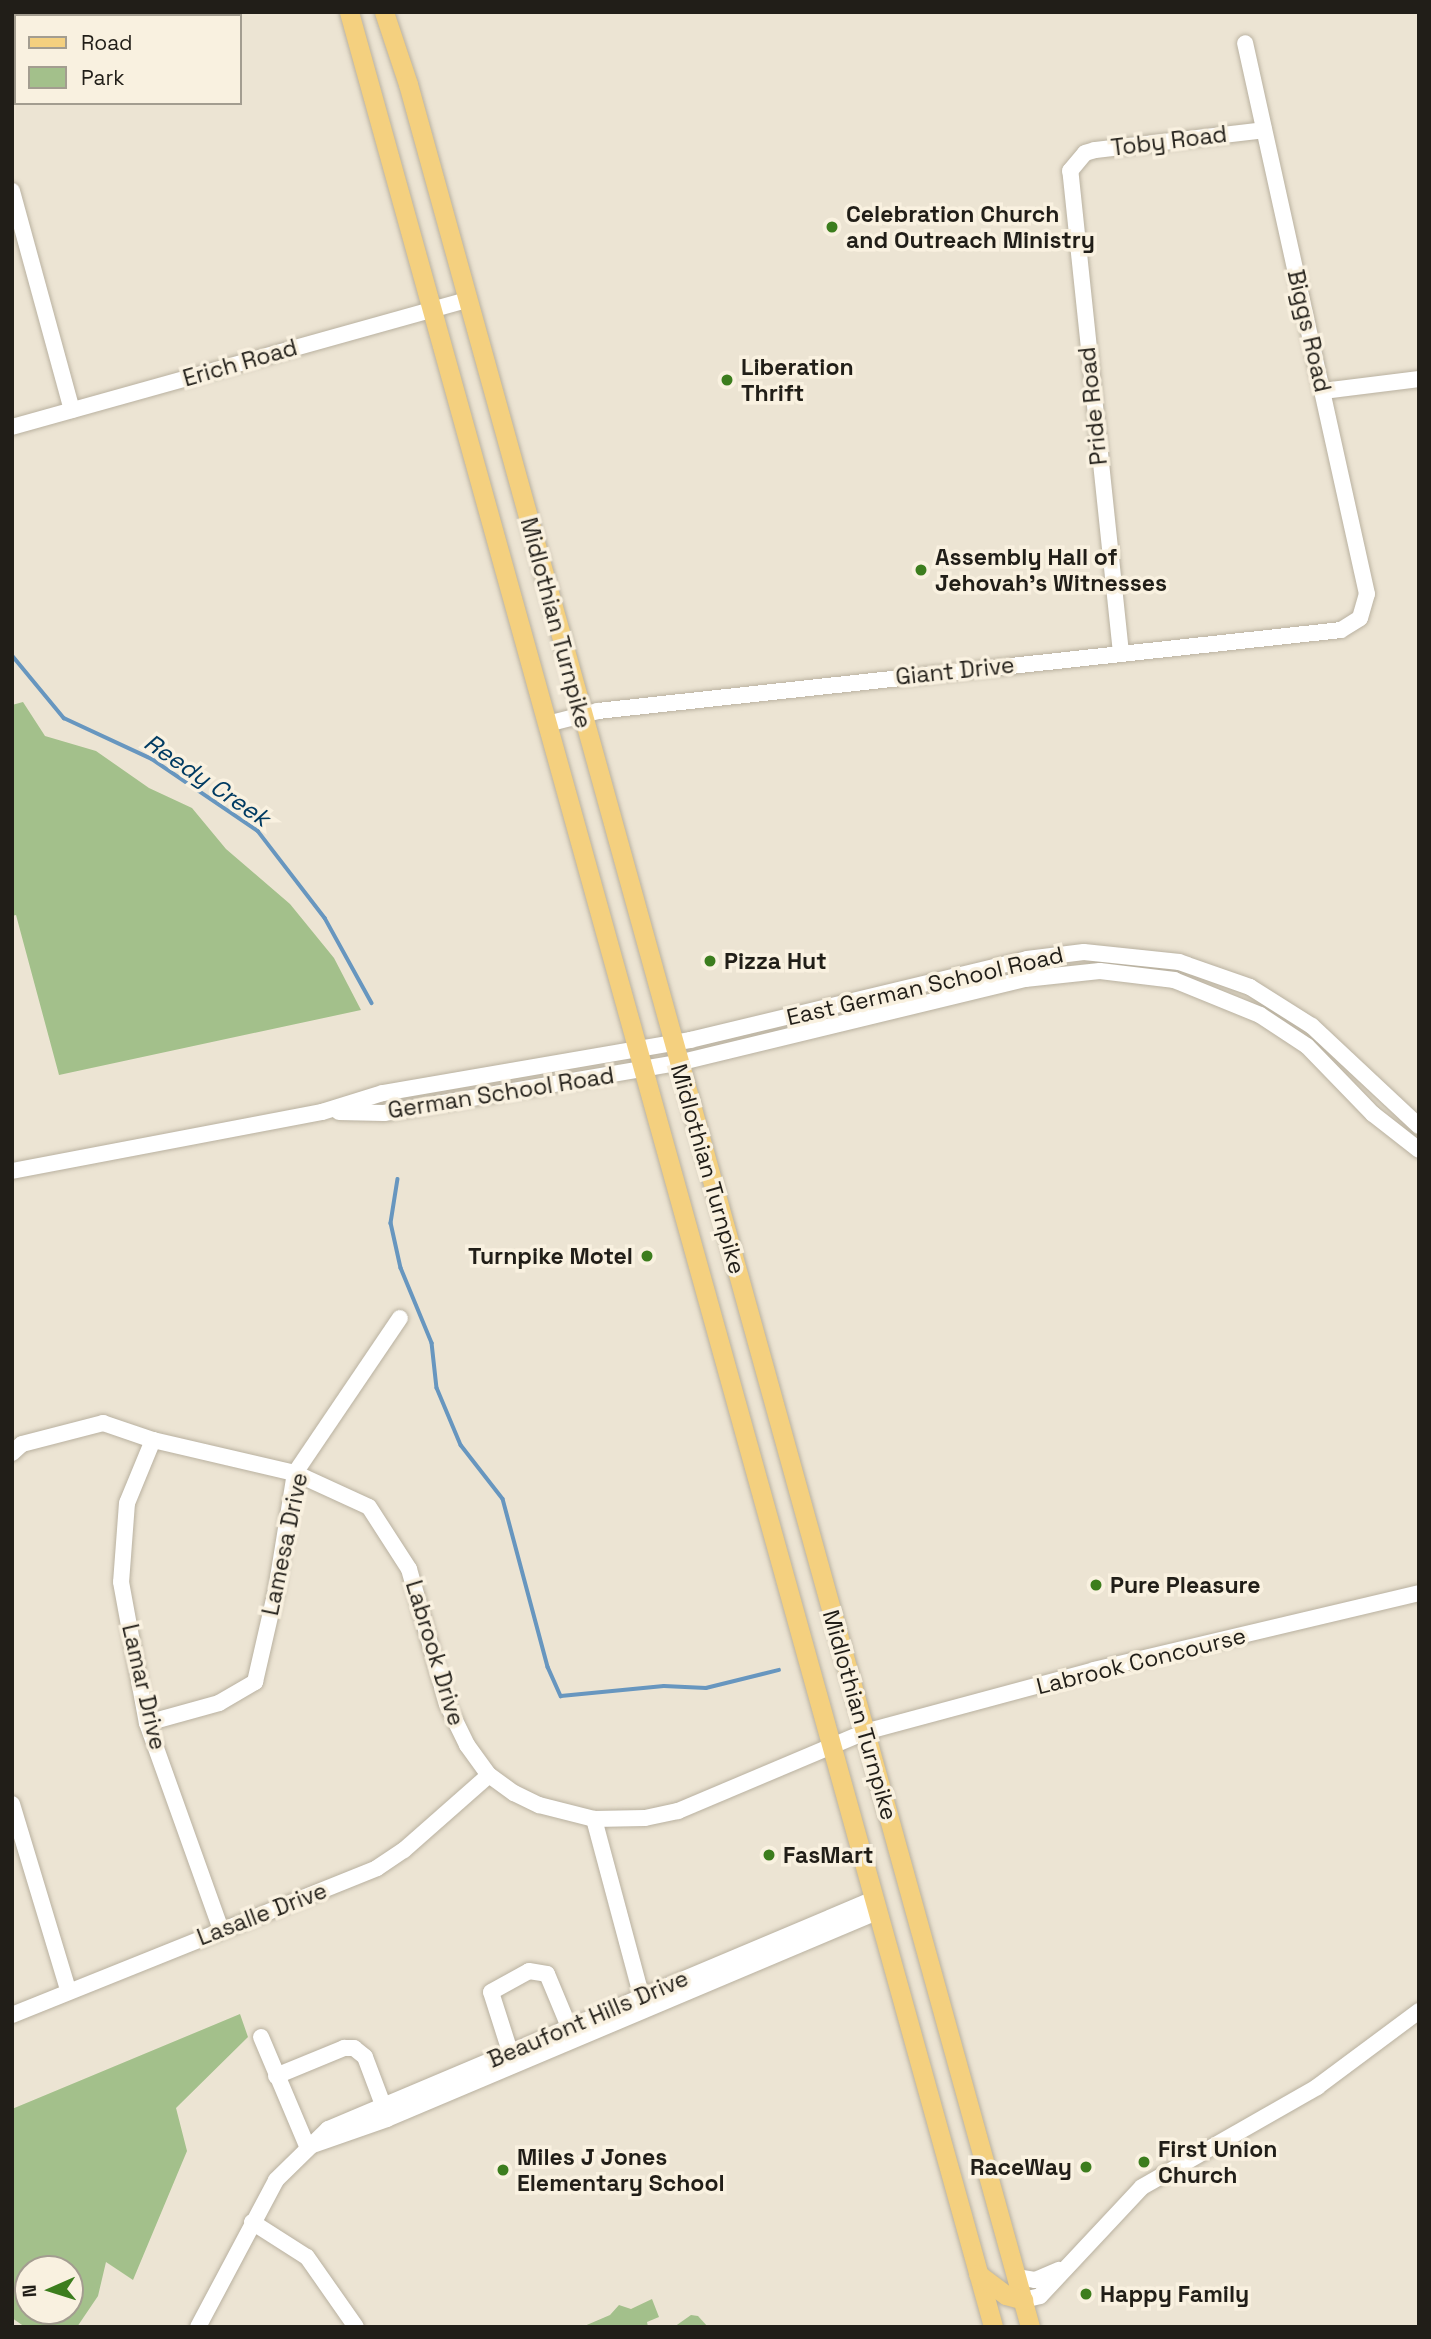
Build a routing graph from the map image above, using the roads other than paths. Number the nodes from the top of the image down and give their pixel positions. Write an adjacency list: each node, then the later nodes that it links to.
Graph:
1 (349, 12): 8 (main road, Midlothian Turnpike)
2 (384, 12): 7 (main road, Midlothian Turnpike)
3 (1244, 43): 4 (street, Biggs Road)
4 (1264, 130): 5 (street, Toby Road); 10 (street, Biggs Road)
5 (1077, 161): 14 (street, Pride Road)
6 (12, 191): 11 (street)
7 (468, 300): 8 (street, Erich Road); 15 (main road, Midlothian Turnpike)
8 (432, 309): 11 (street, Erich Road); 16 (main road, Midlothian Turnpike)
9 (1419, 379): 10 (street)
10 (1323, 391): 13 (street, Biggs Road)
11 (72, 410): 12 (street, Erich Road)
12 (12, 427)
13 (1360, 618): 14 (street, Giant Drive)
14 (1121, 653): 15 (street, Giant Drive)
15 (582, 714): 16 (street, Giant Drive); 19 (main road, Midlothian Turnpike)
16 (547, 724): 20 (main road, Midlothian Turnpike)
17 (984, 970): 18 (street); 19 (street, East German School Road); 22 (street, East German School Road)
18 (988, 988): 21 (street, East German School Road); 23 (street, East German School Road)
19 (673, 1043): 20 (street, German School Road); 21 (main road, Midlothian Turnpike)
20 (640, 1060): 21 (street, German School Road); 24 (street, German School Road); 32 (main road, Midlothian Turnpike)
21 (678, 1063): 31 (main road, Midlothian Turnpike)
22 (1419, 1126)
23 (1419, 1150)
24 (12, 1171)
25 (400, 1318): 28 (street, Lamesa Drive)
26 (153, 1440): 27 (street, Labrook Drive); 28 (street, Labrook Drive); 30 (street, Lamar Drive)
27 (12, 1452)
28 (295, 1473): 30 (street, Lamesa Drive); 33 (street, Labrook Drive)
29 (1419, 1593): 31 (street, Labrook Concourse)
30 (147, 1723): 37 (street, Lamar Drive)
31 (865, 1732): 32 (street, Labrook Drive); 51 (main road, Midlothian Turnpike)
32 (831, 1746): 35 (street, Labrook Drive); 36 (main road, Midlothian Turnpike)
33 (489, 1775): 35 (street, Labrook Drive); 37 (street, Lasalle Drive)
34 (12, 1804): 38 (street)
35 (594, 1819): 39 (street)
36 (876, 1906): 39 (street, Beaufont Hills Drive); 50 (main road, Midlothian Turnpike)
37 (221, 1930): 38 (street, Lasalle Drive)
38 (68, 1990): 41 (street, Lasalle Drive)
39 (643, 2003): 42 (street, Beaufont Hills Drive)
40 (1419, 2011): 49 (street)
41 (12, 2015)
42 (571, 2033): 44 (street, Beaufont Hills Drive); 44 (street)
43 (261, 2036): 45 (street)
44 (512, 2058): 46 (street, Beaufont Hills Drive)
45 (276, 2076): 46 (street); 47 (street)
46 (385, 2112): 47 (street, Beaufont Hills Drive)
47 (307, 2147): 48 (street, Beaufont Hills Drive)
48 (251, 2222): 53 (street, Beaufont Hills Drive); 54 (street)
49 (1065, 2267): 51 (street); 52 (street)
50 (978, 2274): 52 (main road); 55 (main road, Midlothian Turnpike)
51 (1016, 2277): 52 (main road, Midlothian Turnpike)
52 (1023, 2300): 56 (main road, Midlothian Turnpike)
53 (198, 2327)
54 (356, 2327)
55 (993, 2327)
56 (1030, 2327)

